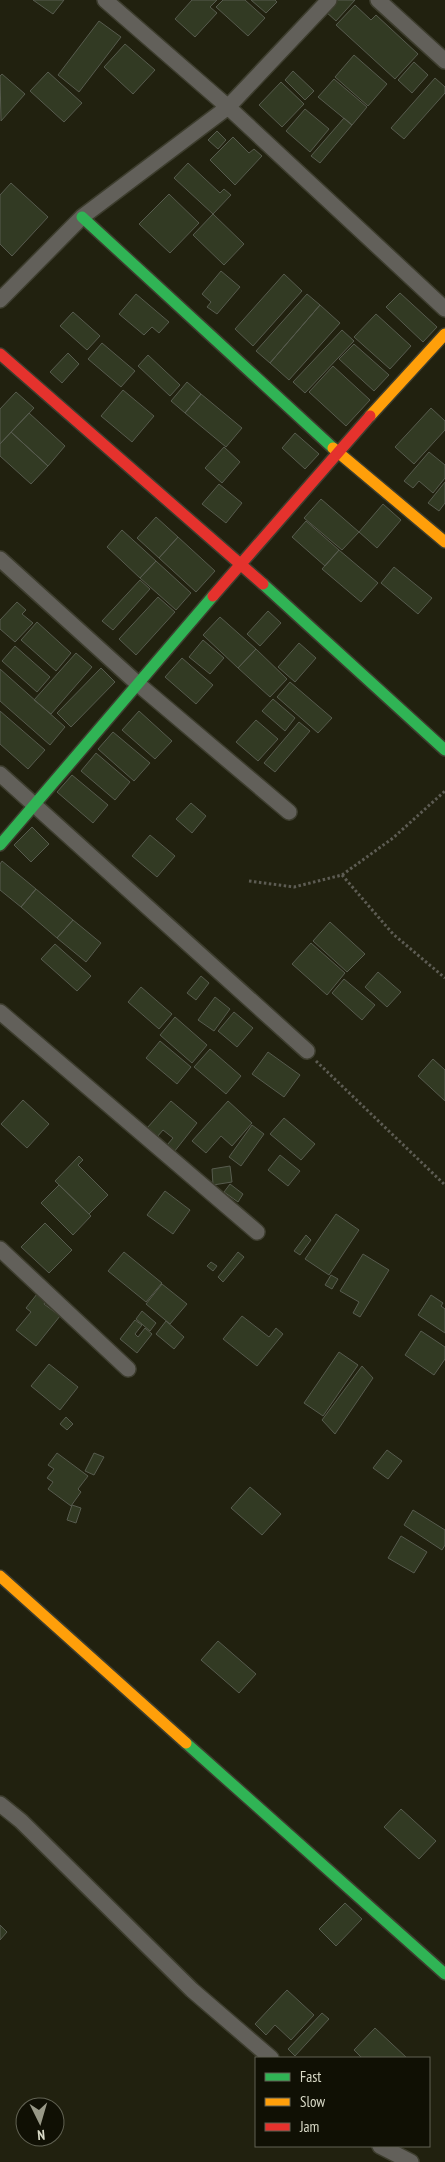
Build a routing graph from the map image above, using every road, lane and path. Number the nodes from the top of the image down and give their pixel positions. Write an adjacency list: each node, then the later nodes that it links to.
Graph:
1 (105, 0): 5 (street)
2 (329, 0): 5 (street)
3 (378, 0): 4 (street)
4 (445, 61)
5 (228, 107): 6 (street); 8 (street)
6 (82, 217): 7 (street); 11 (street)
7 (0, 300)
8 (445, 309)
9 (445, 334): 11 (street)
10 (0, 354): 14 (street)
11 (336, 452): 12 (street); 14 (street)
12 (445, 542)
13 (0, 559): 15 (street)
14 (241, 564): 15 (street); 16 (street)
15 (138, 684): 19 (street); 20 (street)
16 (445, 750)
17 (0, 774): 19 (street)
18 (445, 791): 22 (path)
19 (34, 806): 21 (street); 26 (street)
20 (289, 812)
21 (0, 845)
22 (342, 874): 23 (path); 24 (path)
23 (249, 881)
24 (445, 978)
25 (0, 1012): 28 (street)
26 (307, 1051): 27 (path)
27 (445, 1186)
28 (257, 1232)
29 (0, 1249): 30 (street)
30 (128, 1369)
31 (0, 1576): 33 (street)
32 (0, 1804): 34 (street)
33 (445, 1974)
34 (270, 2057)
35 (382, 2147): 36 (street)
36 (411, 2162)

